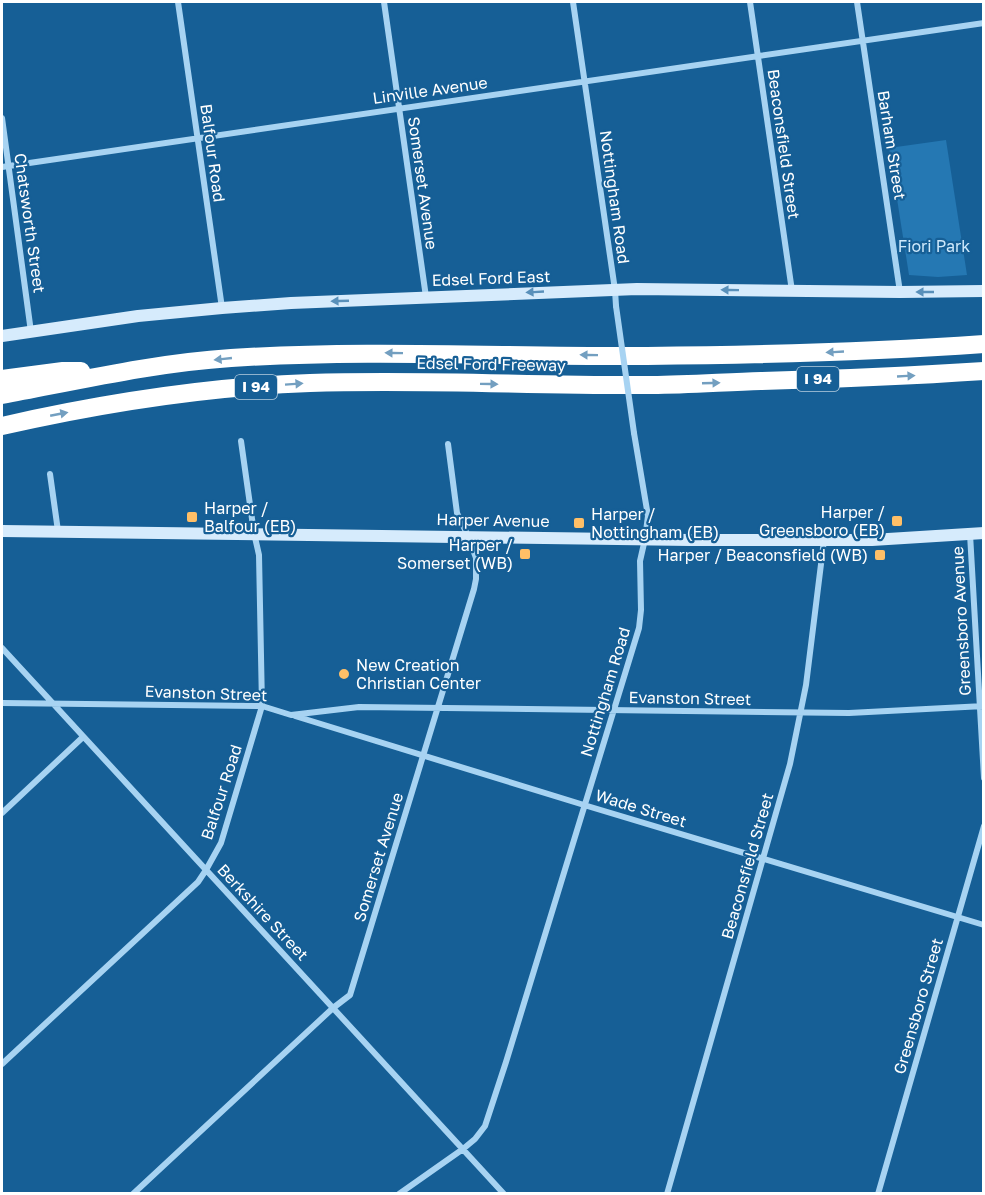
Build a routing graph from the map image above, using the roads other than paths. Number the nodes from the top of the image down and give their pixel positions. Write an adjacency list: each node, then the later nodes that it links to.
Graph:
1 (178, 2): 12 (street, Balfour Road)
2 (384, 2): 10 (street, Somerset Avenue)
3 (573, 2): 9 (street, Nottingham Road)
4 (750, 2): 8 (street, Beaconsfield Street)
5 (857, 2): 7 (street, Barham Street)
6 (984, 23): 7 (street, Linville Avenue)
7 (863, 41): 8 (street, Linville Avenue); 17 (street, Barham Street)
8 (758, 56): 9 (street, Linville Avenue); 15 (street, Beaconsfield Street)
9 (585, 81): 10 (street, Linville Avenue); 14 (street, Nottingham Road)
10 (399, 109): 12 (street, Linville Avenue); 18 (street, Somerset Avenue)
11 (2, 118): 13 (street, Chatsworth Street)
12 (197, 138): 13 (street, Linville Avenue); 19 (street, Balfour Road)
13 (5, 166): 20 (street, Chatsworth Street)
14 (615, 290): 15 (street, Edsel Ford East, one-way to 14); 18 (street, Edsel Ford East, one-way to 18); 37 (street, Nottingham Road, bridge)
15 (792, 291): 17 (street, Edsel Ford East)
16 (984, 291): 17 (street, Edsel Ford East, one-way to 17)
17 (900, 292)
18 (426, 297): 19 (street, Edsel Ford East, one-way to 19)
19 (222, 308): 20 (street, Edsel Ford East)
20 (31, 332): 21 (street, Edsel Ford East)
21 (2, 336)
22 (984, 344): 23 (highway, Edsel Ford Freeway / I 94, one-way to 23)
23 (140, 369): 25 (highway); 26 (highway, Edsel Ford Freeway / I 94)
24 (984, 371): 27 (highway, Edsel Ford Freeway / I 94, one-way to 24)
25 (2, 379)
26 (2, 395)
27 (2, 426)
28 (241, 441): 33 (street, Balfour Road)
29 (448, 444): 36 (street, Somerset Avenue)
30 (50, 474): 32 (street)
31 (2, 531): 32 (street, Harper Avenue)
32 (58, 531): 33 (street, Harper Avenue)
33 (254, 533): 36 (street, Harper Avenue); 42 (street, Balfour Road)
34 (984, 533): 35 (street, Harper Avenue)
35 (970, 534): 38 (street, Harper Avenue); 43 (street, Greensboro Avenue)
36 (468, 536): 37 (street, Harper Avenue); 44 (street, Somerset Avenue)
37 (645, 539): 38 (street, Harper Avenue); 45 (street, Nottingham Road)
38 (824, 540): 46 (street, Beaconsfield Street)
39 (2, 648): 41 (street, Berkshire Street)
40 (2, 703): 41 (street, Evanston Street)
41 (52, 703): 42 (street, Evanston Street); 48 (street, Berkshire Street)
42 (262, 705): 47 (street, Evanston Street); 55 (street, Balfour Road)
43 (981, 706): 46 (street, Evanston Street); 50 (street)
44 (438, 708): 45 (street, Evanston Street); 47 (street, Evanston Street); 49 (street, Somerset Avenue)
45 (614, 710): 46 (street, Evanston Street); 51 (street, Nottingham Road)
46 (801, 712): 54 (street, Beaconsfield Street)
47 (291, 715): 49 (street, Wade Street)
48 (83, 737): 52 (street); 55 (street, Berkshire Street)
49 (423, 756): 51 (street, Wade Street); 58 (street, Somerset Avenue)
50 (984, 778)
51 (584, 805): 54 (street, Wade Street); 60 (street, Nottingham Road)
52 (2, 813)
53 (984, 826): 56 (street, Greensboro Street)
54 (763, 859): 56 (street, Wade Street); 64 (street, Beaconsfield Street)
55 (206, 870): 58 (street, Berkshire Street); 59 (street, Balfour Road)
56 (957, 917): 57 (street, Wade Street); 65 (street, Greensboro Street)
57 (984, 925)
58 (333, 1008): 60 (street, Berkshire Street); 61 (street, Somerset Avenue)
59 (2, 1064)
60 (463, 1149): 62 (street, Nottingham Road); 63 (street, Berkshire Street)
61 (134, 1194)
62 (399, 1194)
63 (504, 1194)
64 (667, 1194)
65 (878, 1194)

